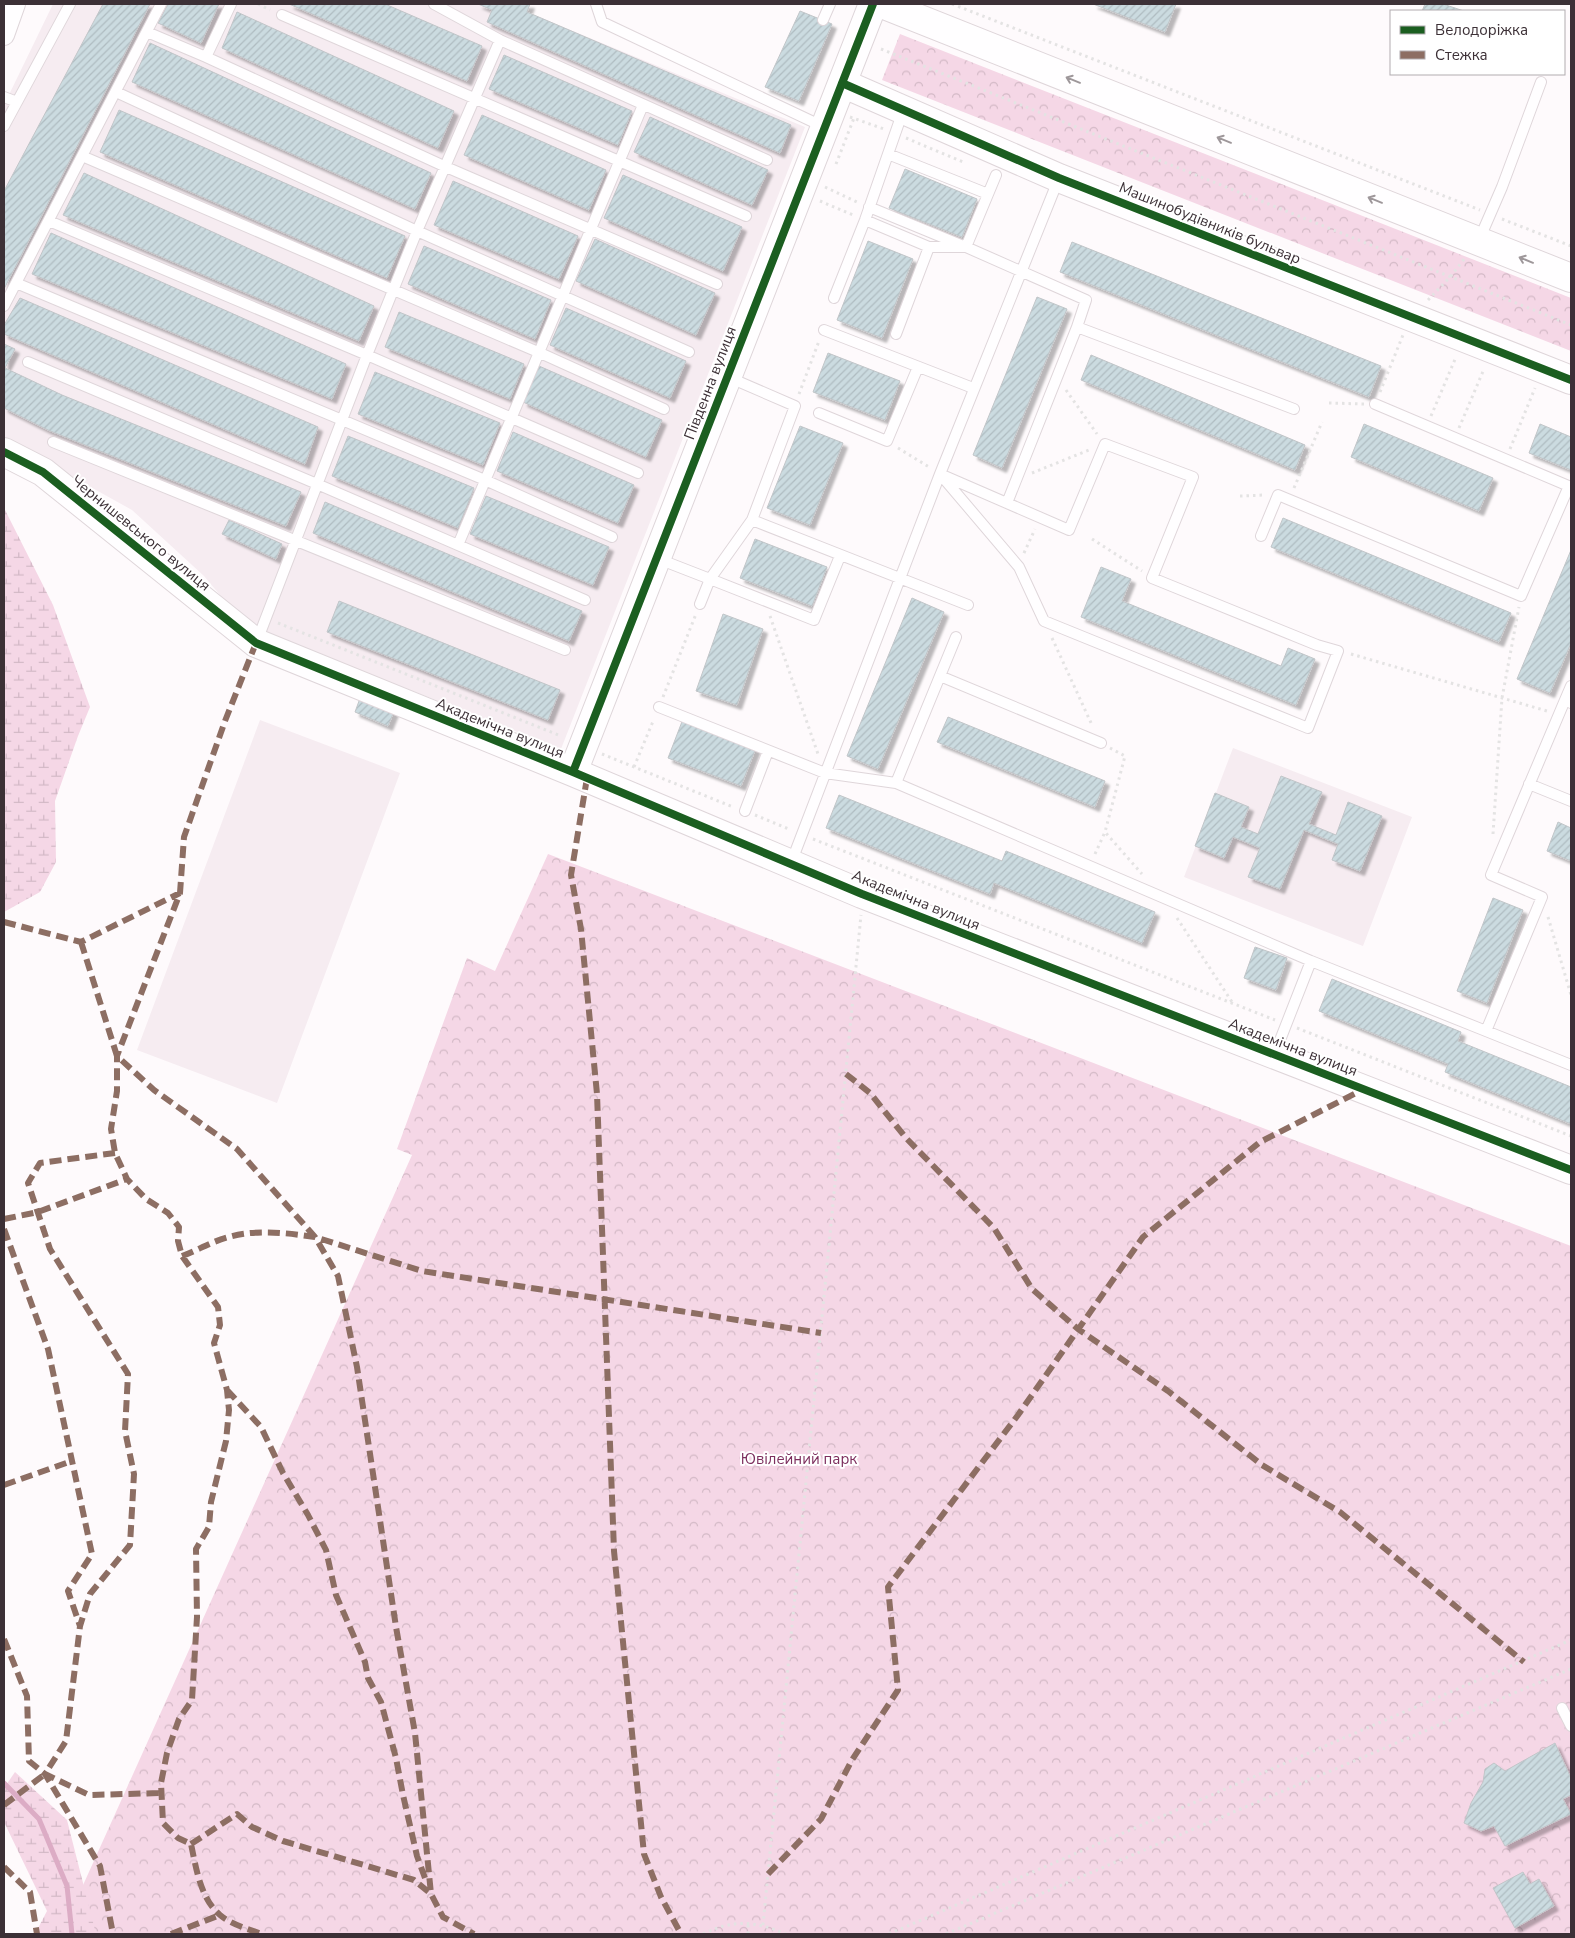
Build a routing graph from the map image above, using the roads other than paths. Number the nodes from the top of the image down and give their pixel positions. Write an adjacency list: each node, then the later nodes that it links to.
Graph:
1 (15, 4): 13 (street)
2 (70, 4): 21 (lane)
3 (160, 4): 12 (lane)
4 (231, 4): 15 (lane)
5 (434, 4): 14 (lane)
6 (596, 4): 25 (lane)
7 (830, 4): 11 (lane)
8 (873, 4): 17 (street, Південна вулиця)
9 (882, 4): 40 (street, one-way to 9)
10 (282, 15): 20 (lane)
11 (823, 20)
12 (147, 32): 15 (lane); 18 (lane)
13 (4, 35)
14 (500, 40): 20 (lane); 22 (lane)
15 (206, 57): 30 (lane)
16 (1541, 82): 40 (lane)
17 (842, 83): 23 (street, Машинобудівників бульвар); 25 (street, Південна вулиця)
18 (116, 92): 27 (lane); 39 (lane)
19 (4, 97): 21 (lane)
20 (476, 98): 29 (lane); 30 (lane)
21 (16, 102): 24 (lane)
22 (643, 105): 28 (lane); 29 (lane)
23 (899, 122): 26 (lane); 32 (street, Машинобудівників бульвар)
24 (4, 126)
25 (825, 128): 59 (street, Південна вулиця)
26 (888, 154): 33 (lane); 34 (lane)
27 (82, 156): 37 (lane); 47 (lane)
28 (767, 160)
29 (619, 161): 35 (lane); 38 (lane)
30 (446, 167): 38 (lane); 39 (lane)
31 (996, 175): 33 (lane)
32 (1059, 178): 43 (lane); 60 (street, Машинобудівників бульвар)
33 (988, 194): 42 (lane)
34 (869, 207): 36 (lane); 42 (lane)
35 (746, 216)
36 (865, 220): 41 (lane); 49 (lane)
37 (49, 221): 45 (lane); 56 (lane)
38 (589, 229): 46 (lane); 48 (lane)
39 (417, 231): 47 (lane); 48 (lane)
40 (1478, 241): 44 (street, one-way to 40)
41 (928, 247): 42 (lane); 53 (lane)
42 (966, 247): 43 (lane)
43 (1021, 270): 51 (lane); 61 (lane)
44 (1571, 278)
45 (16, 283): 50 (lane); 67 (lane)
46 (718, 284)
47 (393, 291): 54 (lane); 56 (lane)
48 (562, 295): 54 (lane); 55 (lane)
49 (834, 298)
50 (4, 306)
51 (1077, 327): 64 (lane); 75 (lane)
52 (824, 330): 58 (lane)
53 (896, 334)
54 (538, 352): 63 (lane); 66 (lane)
55 (689, 352)
56 (367, 355): 66 (lane); 67 (lane)
57 (28, 362): 73 (lane)
58 (918, 367): 61 (lane); 65 (lane)
59 (727, 377): 76 (lane); 82 (street, Південна вулиця)
60 (1571, 380)
61 (974, 388): 71 (lane)
62 (1374, 404): 74 (lane)
63 (664, 409)
64 (1294, 409)
65 (819, 413)
66 (511, 417): 70 (lane); 72 (lane)
67 (343, 420): 72 (lane); 73 (lane)
68 (53, 442): 79 (lane)
69 (4, 452): 89 (street, Чернишевського вулиця)
70 (638, 473)
71 (940, 474): 75 (lane); 75 (lane); 84 (lane)
72 (485, 480): 78 (lane); 80 (lane)
73 (317, 484): 79 (lane); 80 (lane)
74 (1570, 486): 77 (lane)
75 (1007, 503)
76 (752, 520): 81 (lane); 83 (lane)
77 (1261, 536)
78 (612, 537)
79 (295, 540): 89 (lane); 90 (lane)
80 (458, 545): 85 (lane)
81 (840, 556): 83 (lane); 84 (lane)
82 (656, 558): 83 (lane); 97 (street, Південна вулиця)
83 (710, 579): 86 (lane)
84 (899, 579): 87 (lane); 98 (lane)
85 (585, 600)
86 (700, 604)
87 (968, 605)
88 (956, 637): 91 (lane)
89 (256, 643): 97 (street, Академічна вулиця)
90 (565, 650)
91 (940, 676): 95 (lane); 99 (lane)
92 (1571, 686): 93 (lane)
93 (1568, 702): 100 (lane)
94 (659, 707): 96 (lane)
95 (1101, 743)
96 (768, 751): 98 (lane); 102 (lane)
97 (573, 772): 103 (street, Академічна вулиця)
98 (825, 773): 99 (lane); 103 (lane)
99 (896, 783): 104 (lane)
100 (1529, 784): 101 (lane); 105 (lane)
101 (1571, 801)
102 (744, 811)
103 (791, 864): 106 (street, Академічна вулиця)
104 (1311, 961): 105 (lane); 106 (lane)
105 (1486, 1031): 107 (lane)
106 (1274, 1054): 108 (street, Академічна вулиця)
107 (1571, 1065)
108 (1571, 1170)
109 (1562, 1708): 110 (lane)
110 (1571, 1726)

